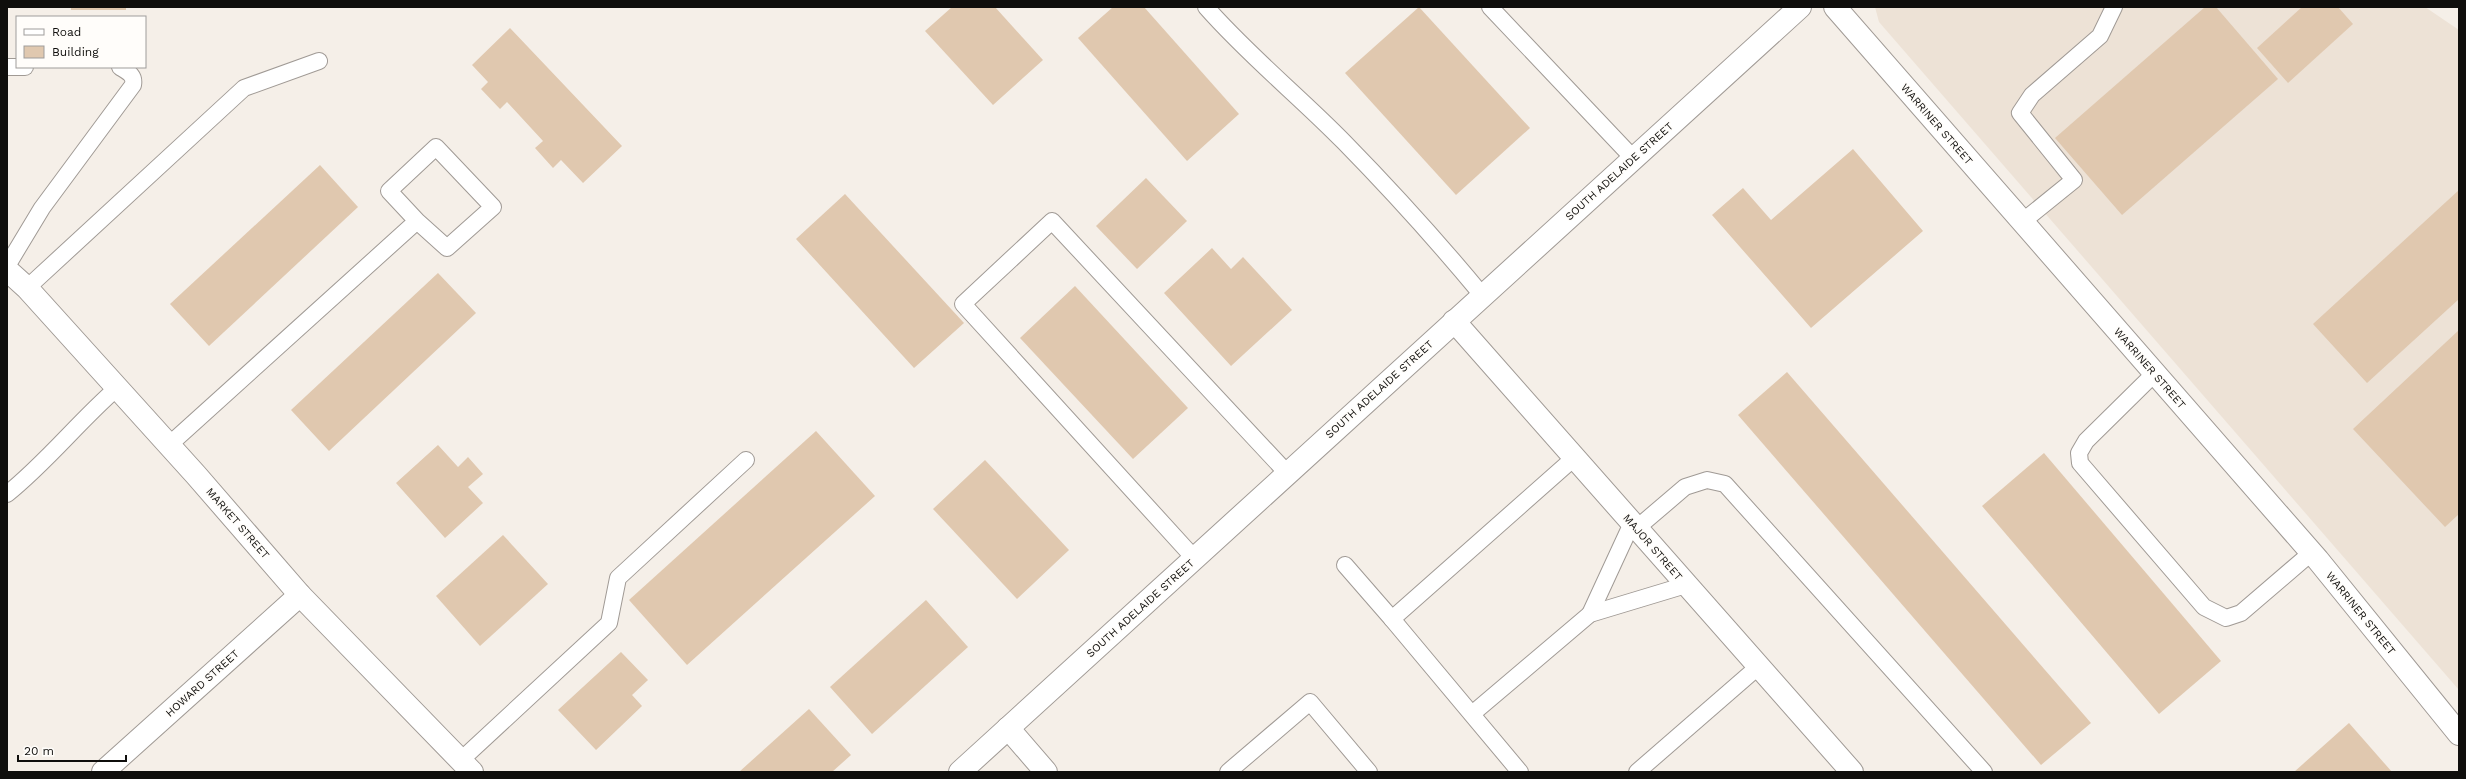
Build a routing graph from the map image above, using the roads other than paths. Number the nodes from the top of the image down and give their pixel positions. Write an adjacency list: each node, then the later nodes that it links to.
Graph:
1 (1206, 7): 14 (lane)
2 (1490, 7): 8 (lane)
3 (1800, 7): 8 (street, SOUTH ADELAIDE STREET)
4 (1835, 7): 10 (street, WARRINER STREET)
5 (2114, 7): 10 (lane)
6 (319, 61): 13 (lane)
7 (122, 68): 11 (lane)
8 (1633, 158): 14 (street, SOUTH ADELAIDE STREET)
9 (417, 221): 9 (lane); 18 (lane)
10 (2022, 222): 16 (street, WARRINER STREET)
11 (7, 266)
12 (7, 270): 13 (street, MARKET STREET)
13 (27, 288): 17 (street, MARKET STREET)
14 (1482, 295): 15 (street, SOUTH ADELAIDE STREET)
15 (1454, 321): 19 (street, MAJOR STREET); 21 (street, SOUTH ADELAIDE STREET)
16 (2155, 373): 24 (street, WARRINER STREET); 24 (lane)
17 (117, 388): 18 (street, MARKET STREET); 22 (lane)
18 (169, 445): 28 (street, MARKET STREET)
19 (1574, 458): 23 (street, MAJOR STREET); 30 (lane)
20 (746, 460): 35 (lane)
21 (1287, 473): 25 (street, SOUTH ADELAIDE STREET); 25 (lane)
22 (7, 494)
23 (1635, 526): 27 (street, MAJOR STREET); 29 (lane); 44 (lane)
24 (2311, 552): 34 (street, WARRINER STREET)
25 (1194, 558): 33 (street, SOUTH ADELAIDE STREET)
26 (1345, 565): 30 (lane)
27 (1686, 585): 29 (lane); 31 (street, MAJOR STREET)
28 (300, 595): 35 (street, MARKET STREET); 36 (street, HOWARD STREET)
29 (1590, 614): 32 (lane)
30 (1392, 619): 32 (lane)
31 (1758, 666): 42 (lane); 43 (street, MAJOR STREET)
32 (1472, 714): 41 (lane)
33 (1008, 728): 37 (street, SOUTH ADELAIDE STREET); 38 (street)
34 (2459, 734)
35 (467, 766)
36 (103, 772)
37 (960, 772)
38 (1046, 772)
39 (1228, 772): 40 (lane)
40 (1369, 772)
41 (1520, 772)
42 (1637, 772)
43 (1852, 772)
44 (1984, 772)

